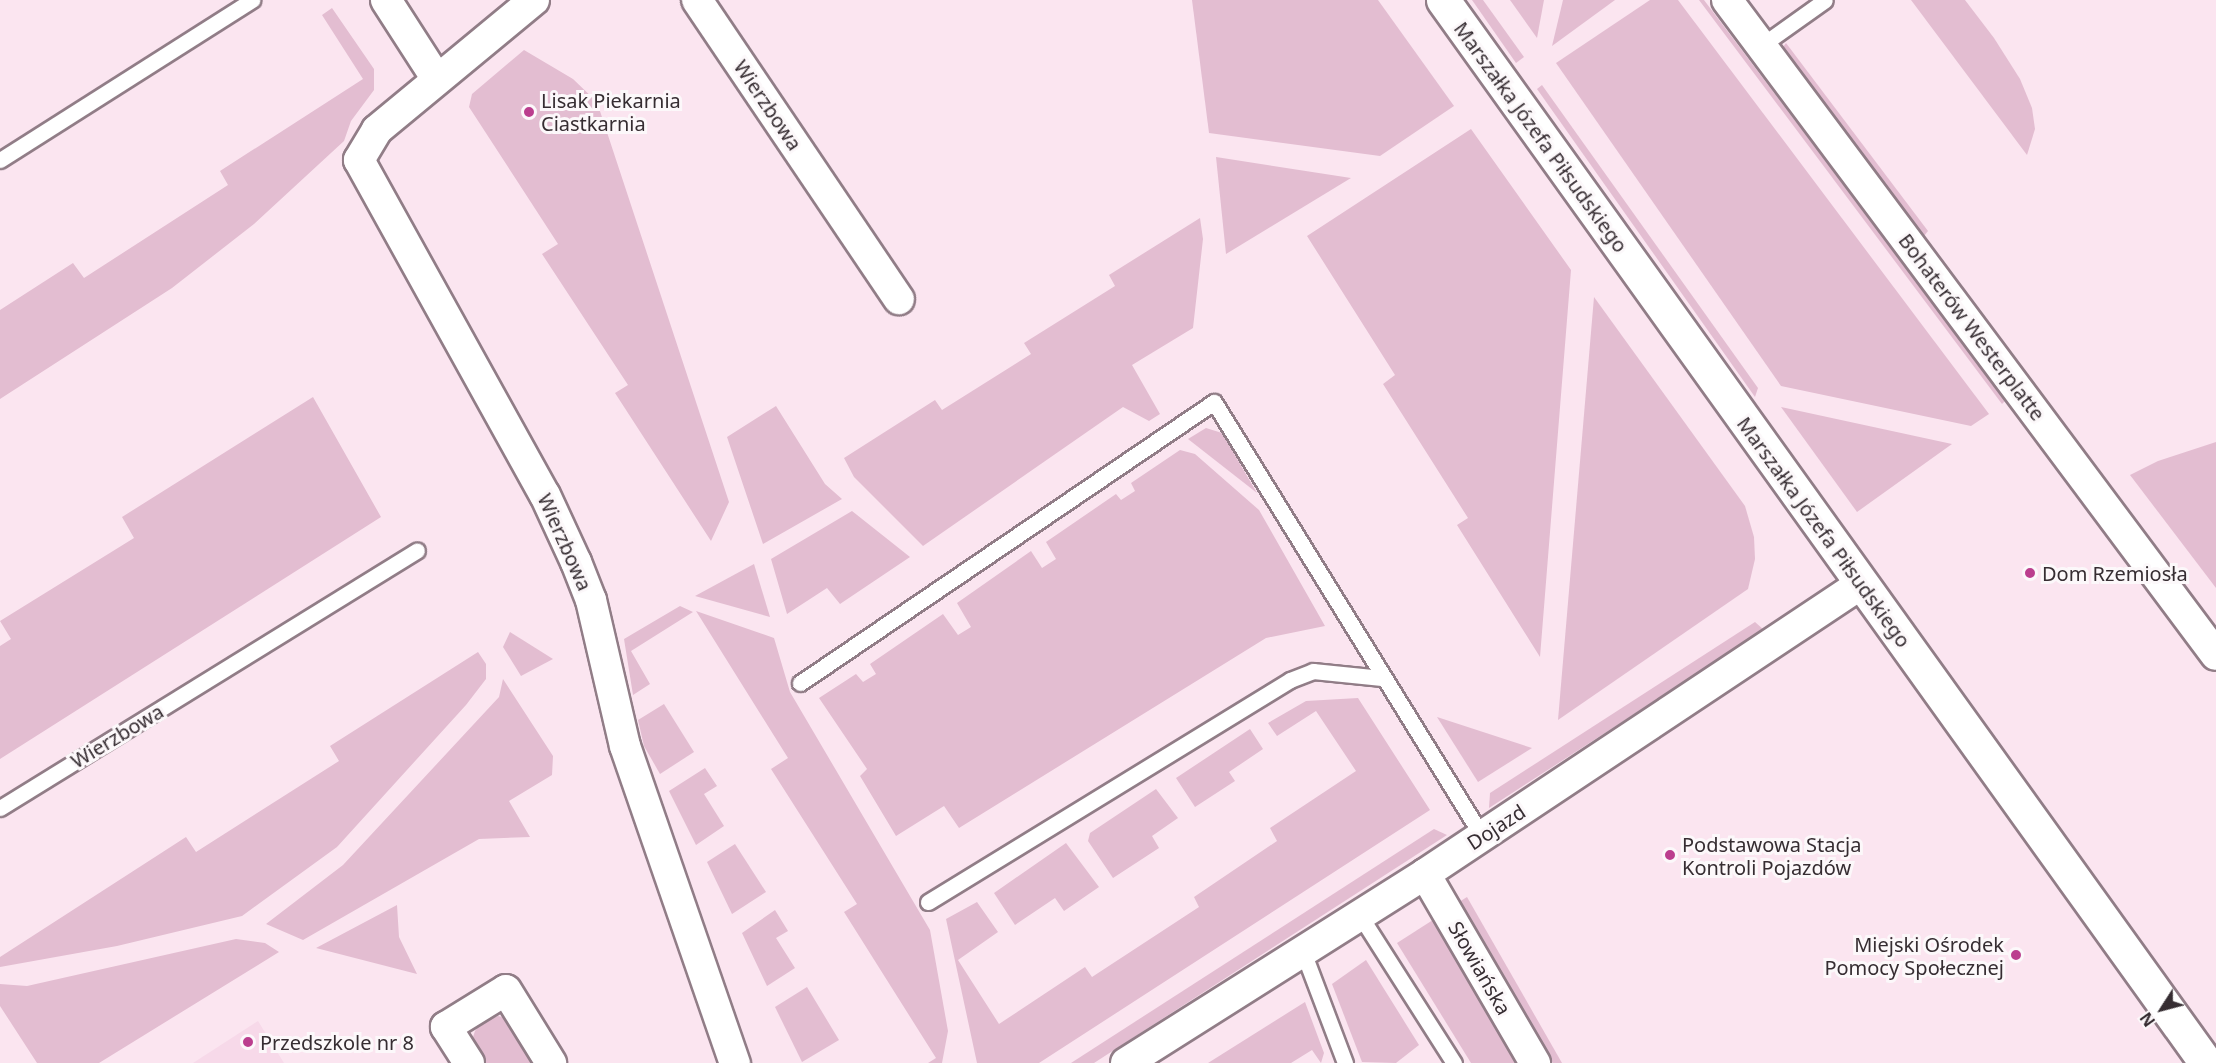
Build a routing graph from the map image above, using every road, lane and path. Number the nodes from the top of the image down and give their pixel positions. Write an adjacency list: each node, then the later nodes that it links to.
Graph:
1 (252, 0): 10 (lane)
2 (386, 0): 9 (street)
3 (534, 0): 9 (street, Wierzbowa)
4 (697, 0): 11 (street, Wierzbowa)
5 (1443, 0): 13 (street, Marszałka Józefa Piłsudskiego)
6 (1727, 0): 8 (street, Bohaterów Westerplatte)
7 (1825, 0): 8 (lane)
8 (1761, 45): 14 (street, Bohaterów Westerplatte)
9 (437, 79): 25 (street, Wierzbowa)
10 (0, 160)
11 (899, 299)
12 (417, 550): 17 (lane, Wierzbowa)
13 (1861, 584): 18 (street, Dojazd); 30 (street, Marszałka Józefa Piłsudskiego)
14 (2216, 655)
15 (1382, 678): 16 (lane); 18 (lane); 20 (lane)
16 (800, 683)
17 (0, 808)
18 (1482, 836): 19 (street, Dojazd)
19 (1425, 874): 21 (street, Dojazd); 29 (street, Słowiańska)
20 (927, 902)
21 (1359, 914): 22 (street, Dojazd); 28 (lane)
22 (1302, 949): 26 (street, Dojazd); 27 (lane)
23 (469, 1063): 24 (street)
24 (551, 1063)
25 (735, 1063)
26 (1126, 1063)
27 (1344, 1063)
28 (1454, 1063)
29 (1535, 1063)
30 (2205, 1063)

